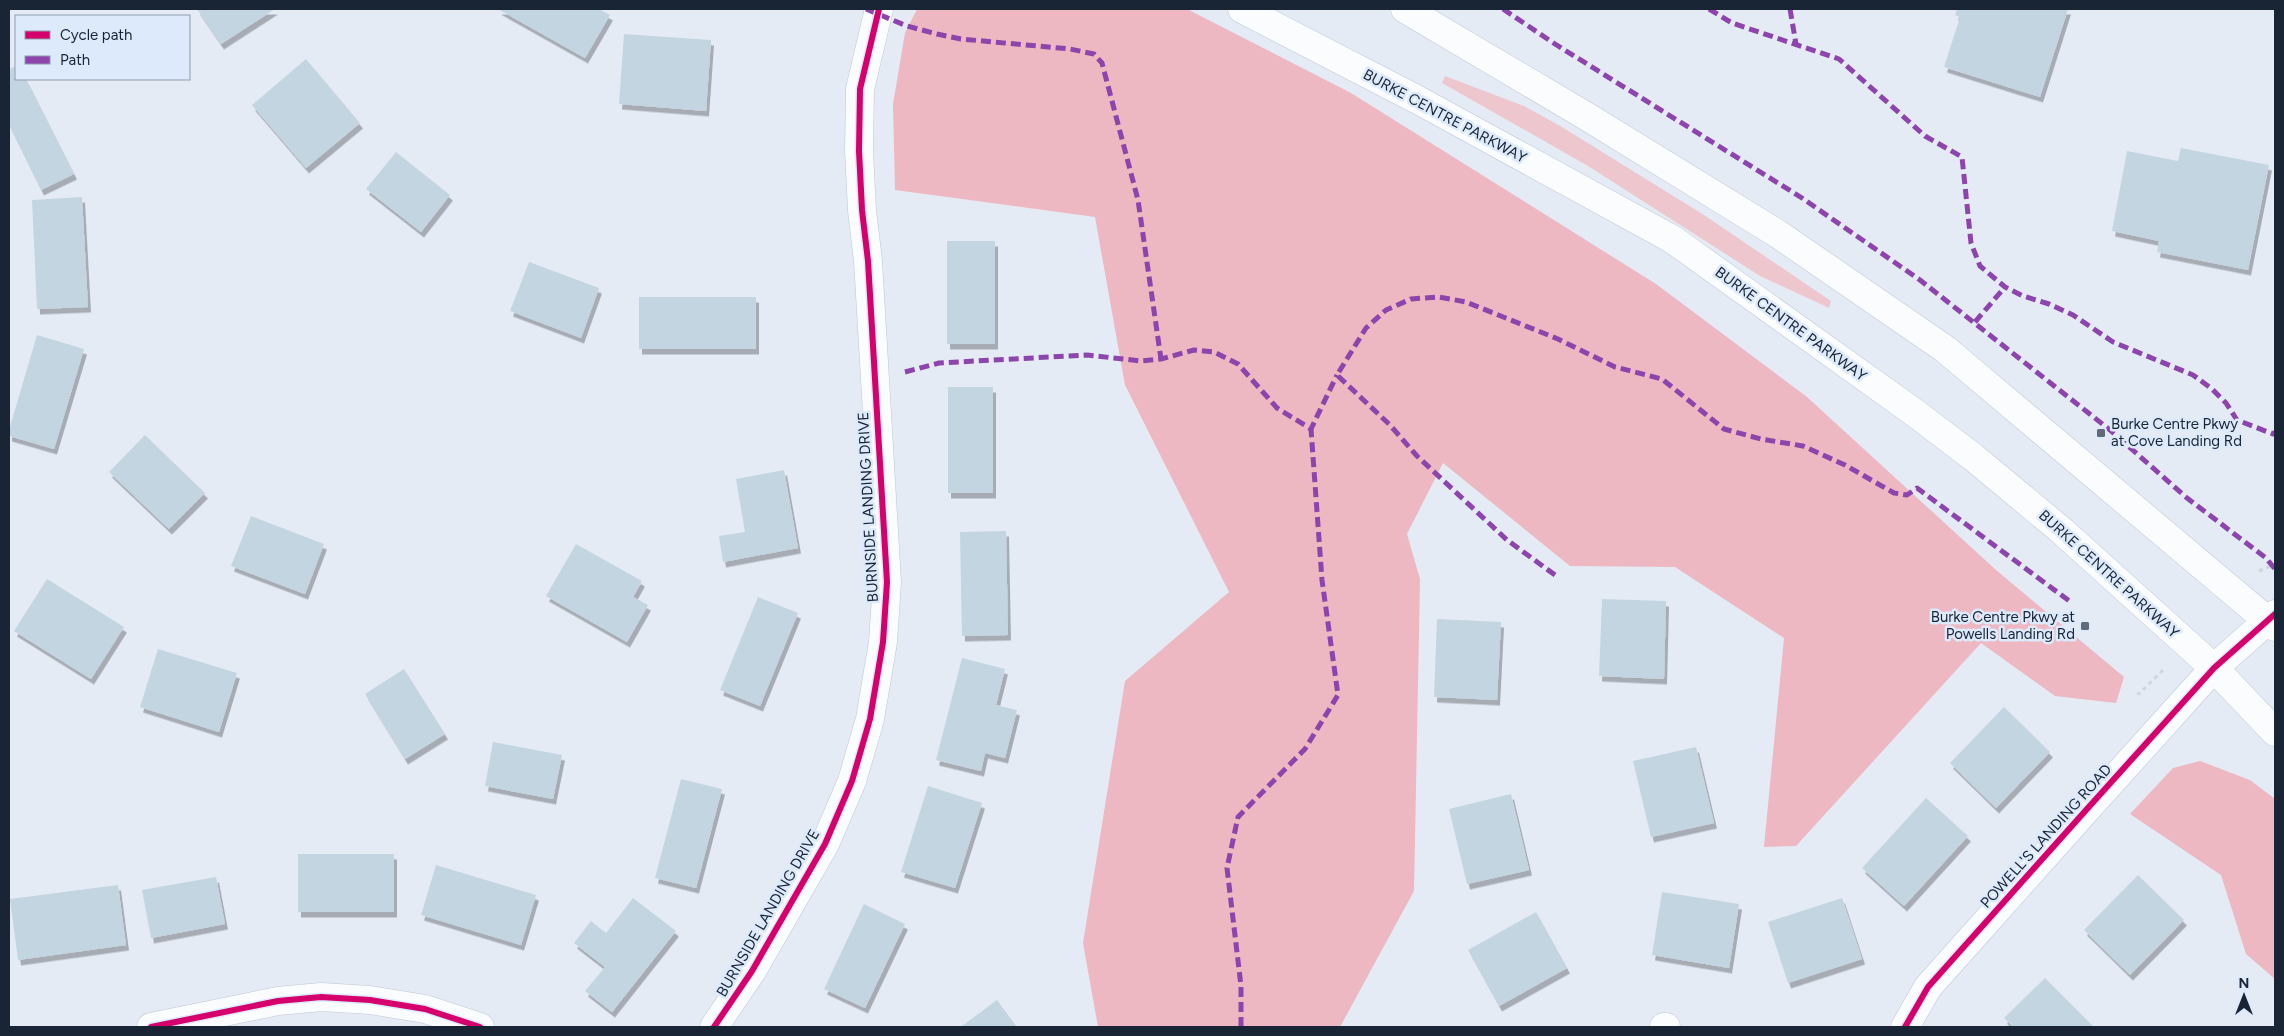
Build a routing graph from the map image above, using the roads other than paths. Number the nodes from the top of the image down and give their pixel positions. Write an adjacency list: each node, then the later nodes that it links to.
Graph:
1 (879, 9): 9 (main road, BURNSIDE LANDING DRIVE)
2 (1242, 9): 5 (main road, BURKE CENTRE PARKWAY)
3 (1405, 9): 4 (main road)
4 (2273, 620): 5 (main road, POWELL'S LANDING ROAD)
5 (2214, 668): 6 (main road, BURKE CENTRE PARKWAY); 10 (main road, POWELL'S LANDING ROAD)
6 (2275, 732)
7 (151, 1027): 8 (main road)
8 (480, 1027)
9 (714, 1027)
10 (1905, 1027)

